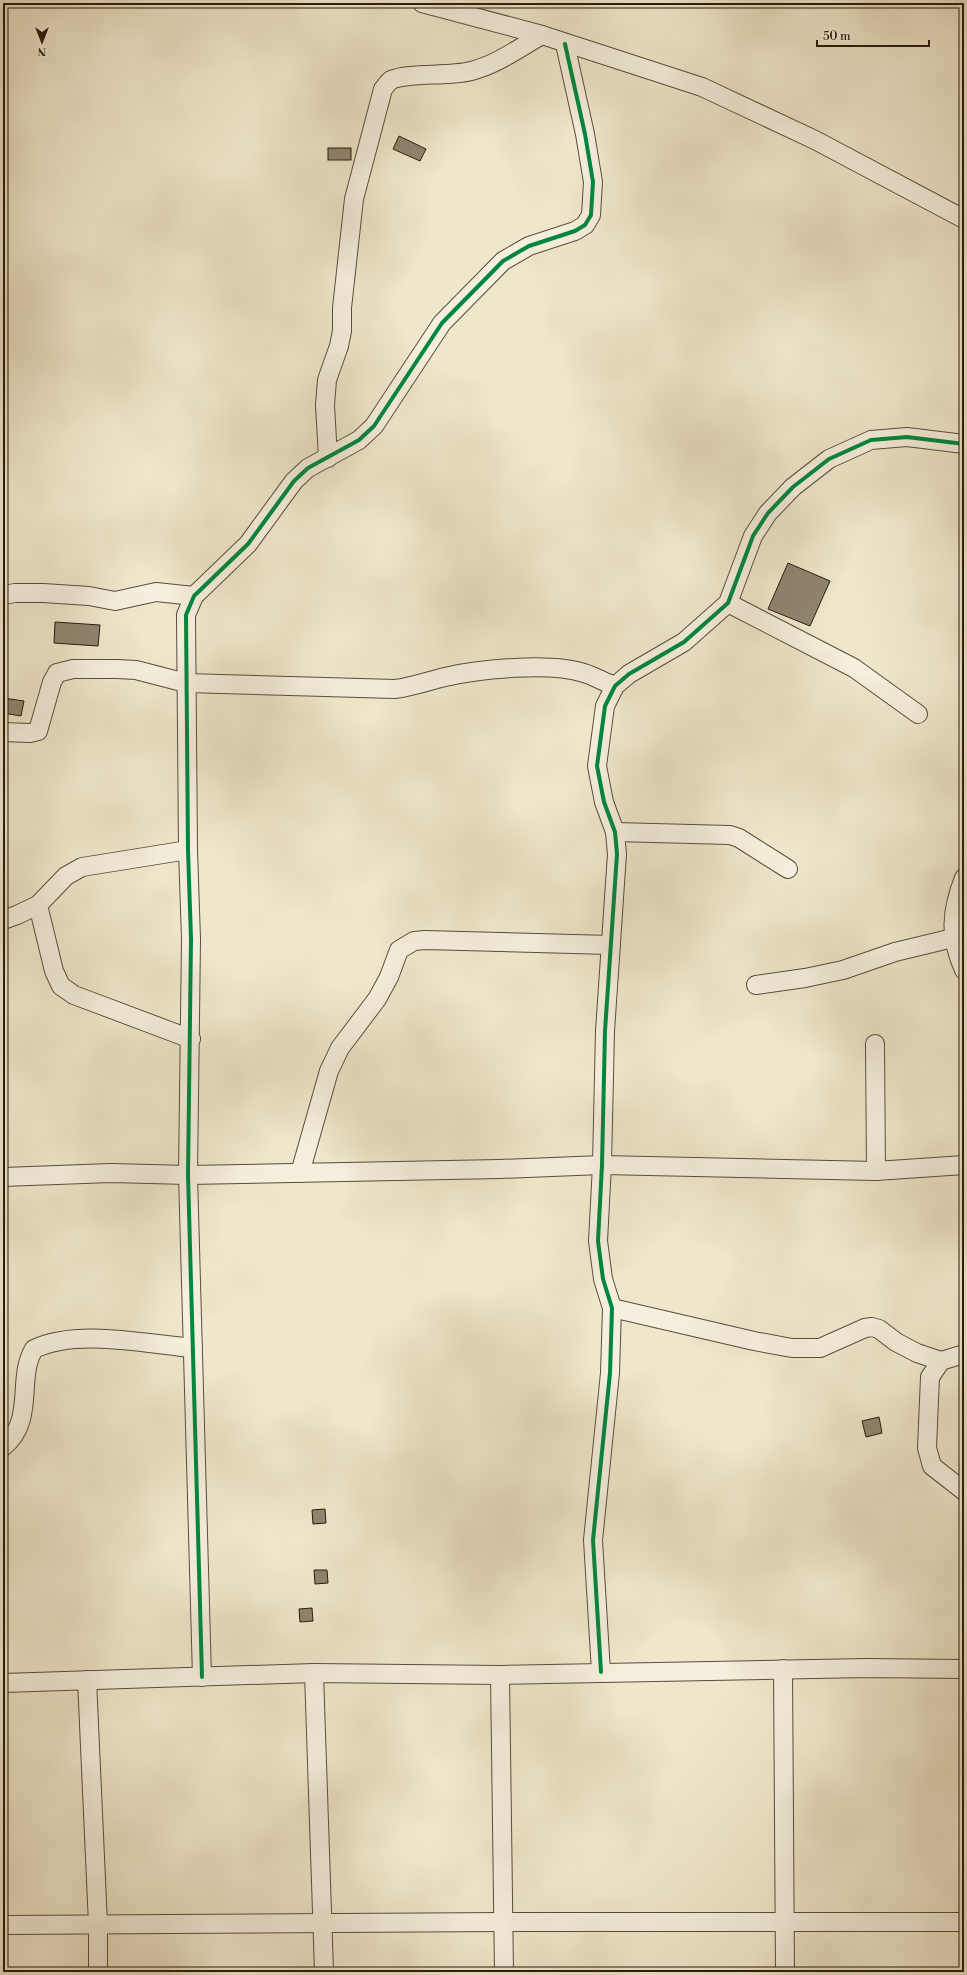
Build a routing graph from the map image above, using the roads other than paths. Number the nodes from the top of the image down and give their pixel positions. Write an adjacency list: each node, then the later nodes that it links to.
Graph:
1 (422, 3): 2 (street)
2 (542, 35): 3 (street); 6 (street)
3 (565, 44): 4 (street); 6 (street)
4 (964, 219)
5 (964, 444): 9 (street)
6 (328, 458): 8 (street)
7 (3, 595): 8 (street)
8 (194, 596): 10 (street)
9 (728, 603): 11 (street); 12 (street)
10 (186, 683): 11 (street); 13 (street); 15 (street)
11 (614, 686): 14 (street)
12 (918, 714)
13 (3, 732)
14 (615, 832): 16 (street); 21 (street)
15 (188, 850): 18 (street); 24 (street)
16 (788, 869)
17 (964, 878): 20 (street)
18 (38, 905): 19 (street); 24 (street)
19 (3, 920)
20 (953, 938): 22 (street); 23 (street)
21 (611, 945): 26 (street); 29 (street)
22 (964, 970)
23 (756, 985)
24 (191, 1039): 30 (street)
25 (875, 1044): 28 (street)
26 (602, 1165): 28 (street); 29 (street); 32 (street)
27 (964, 1165): 28 (street)
28 (876, 1171)
29 (300, 1173): 30 (street)
30 (188, 1175): 31 (street); 33 (street)
31 (3, 1177)
32 (612, 1308): 35 (street); 40 (street)
33 (193, 1348): 36 (street); 43 (street)
34 (964, 1354): 35 (street)
35 (941, 1361): 37 (street)
36 (3, 1447)
37 (964, 1491)
38 (964, 1668): 39 (street)
39 (783, 1669): 40 (street); 48 (street)
40 (601, 1672): 42 (street)
41 (314, 1673): 42 (street); 43 (street); 46 (street)
42 (500, 1675): 47 (street)
43 (202, 1677): 44 (street)
44 (86, 1680): 45 (street); 50 (street)
45 (3, 1683)
46 (323, 1922): 47 (street); 50 (street); 53 (street)
47 (504, 1922): 48 (street); 54 (street)
48 (784, 1922): 49 (street); 55 (street)
49 (964, 1922)
50 (98, 1924): 51 (street); 52 (street)
51 (3, 1925)
52 (98, 1972)
53 (324, 1972)
54 (504, 1972)
55 (785, 1972)

